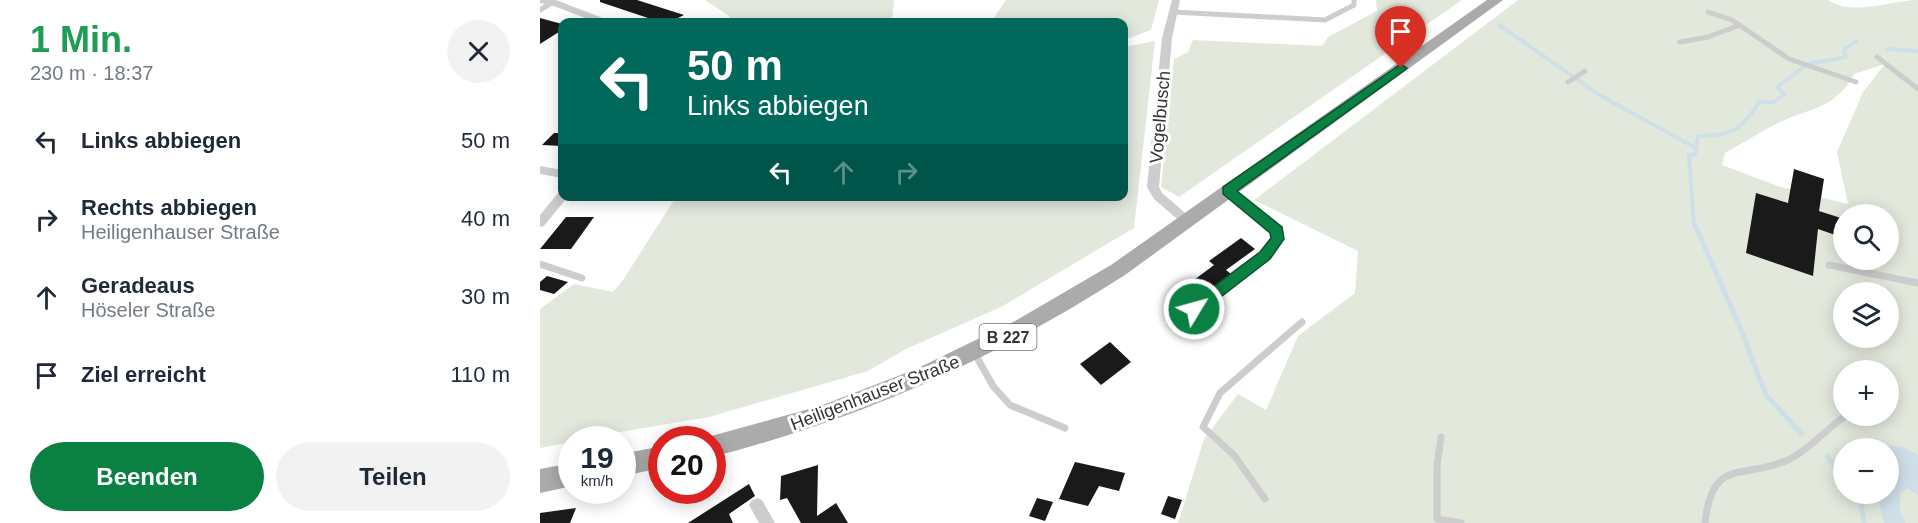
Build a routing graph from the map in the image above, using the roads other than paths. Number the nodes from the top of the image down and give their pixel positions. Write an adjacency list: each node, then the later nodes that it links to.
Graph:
1 (1176, 0): 6 (street, Vogelbusch)
2 (1354, 0): 6 (lane)
3 (1496, 0): 18 (main road, Heiligenhauser Straße / B 227)
4 (545, 1): 5 (lane); 8 (street)
5 (540, 10)
6 (1173, 12): 20 (street, Vogelbusch)
7 (1708, 12): 9 (lane)
8 (597, 18)
9 (1740, 25): 10 (lane); 14 (lane)
10 (1680, 42)
11 (1877, 57): 15 (lane)
12 (1585, 71): 13 (lane)
13 (1568, 82)
14 (1856, 82)
15 (1918, 89)
16 (540, 170): 17 (street)
17 (558, 173)
18 (1228, 191): 20 (main road, Heiligenhauser Straße / B 227); 26 (lane)
19 (558, 201): 21 (street)
20 (1187, 221): 28 (main road, Heiligenhauser Straße / B 227)
21 (540, 223)
22 (540, 264): 24 (lane)
23 (1829, 265): 25 (lane)
24 (582, 278)
25 (1918, 284)
26 (1194, 309)
27 (1302, 322): 35 (lane)
28 (975, 354): 30 (lane); 32 (main road, Heiligenhauser Straße / B 227)
29 (1833, 426): 39 (lane)
30 (1065, 428)
31 (1441, 436): 38 (lane)
32 (726, 442)
33 (558, 477): 34 (main road)
34 (540, 481)
35 (1264, 499)
36 (757, 505): 37 (street)
37 (767, 523)
38 (1461, 523)
39 (1705, 523)

